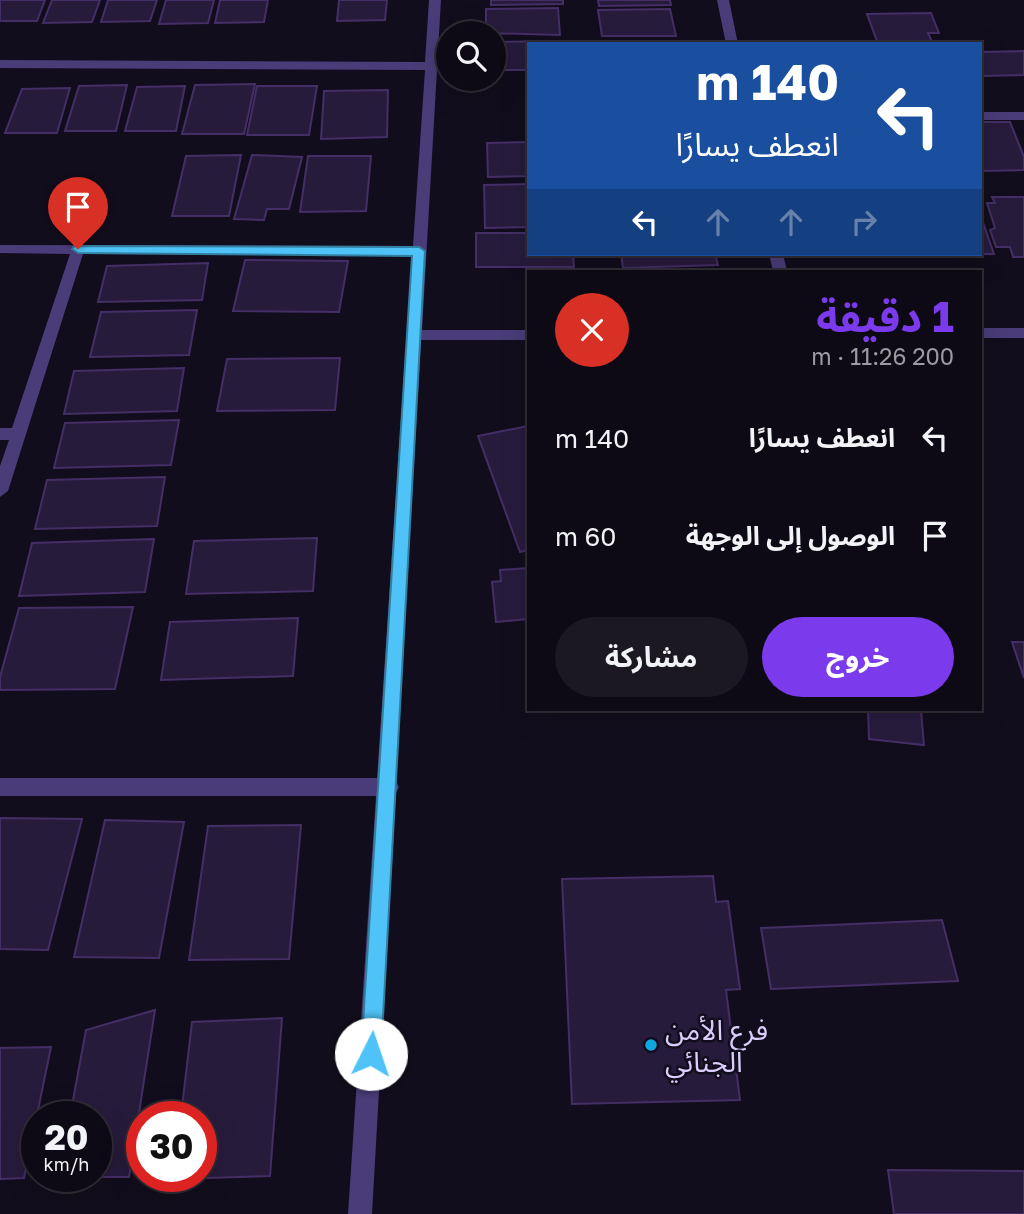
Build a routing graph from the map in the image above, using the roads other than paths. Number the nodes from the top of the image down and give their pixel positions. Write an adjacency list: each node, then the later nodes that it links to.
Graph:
1 (435, 0): 5 (street)
2 (723, 0): 3 (street)
3 (732, 42)
4 (0, 64): 5 (street)
5 (431, 66): 10 (street)
6 (982, 116): 7 (street)
7 (1024, 116)
8 (0, 249): 9 (street)
9 (78, 249): 10 (street); 16 (street)
10 (419, 251): 13 (street)
11 (1024, 333): 12 (street)
12 (982, 334)
13 (414, 335): 14 (street); 19 (street)
14 (527, 335)
15 (0, 434): 16 (street)
16 (18, 434): 17 (street)
17 (0, 491)
18 (0, 787): 19 (street)
19 (389, 787): 20 (street)
20 (360, 1214)

